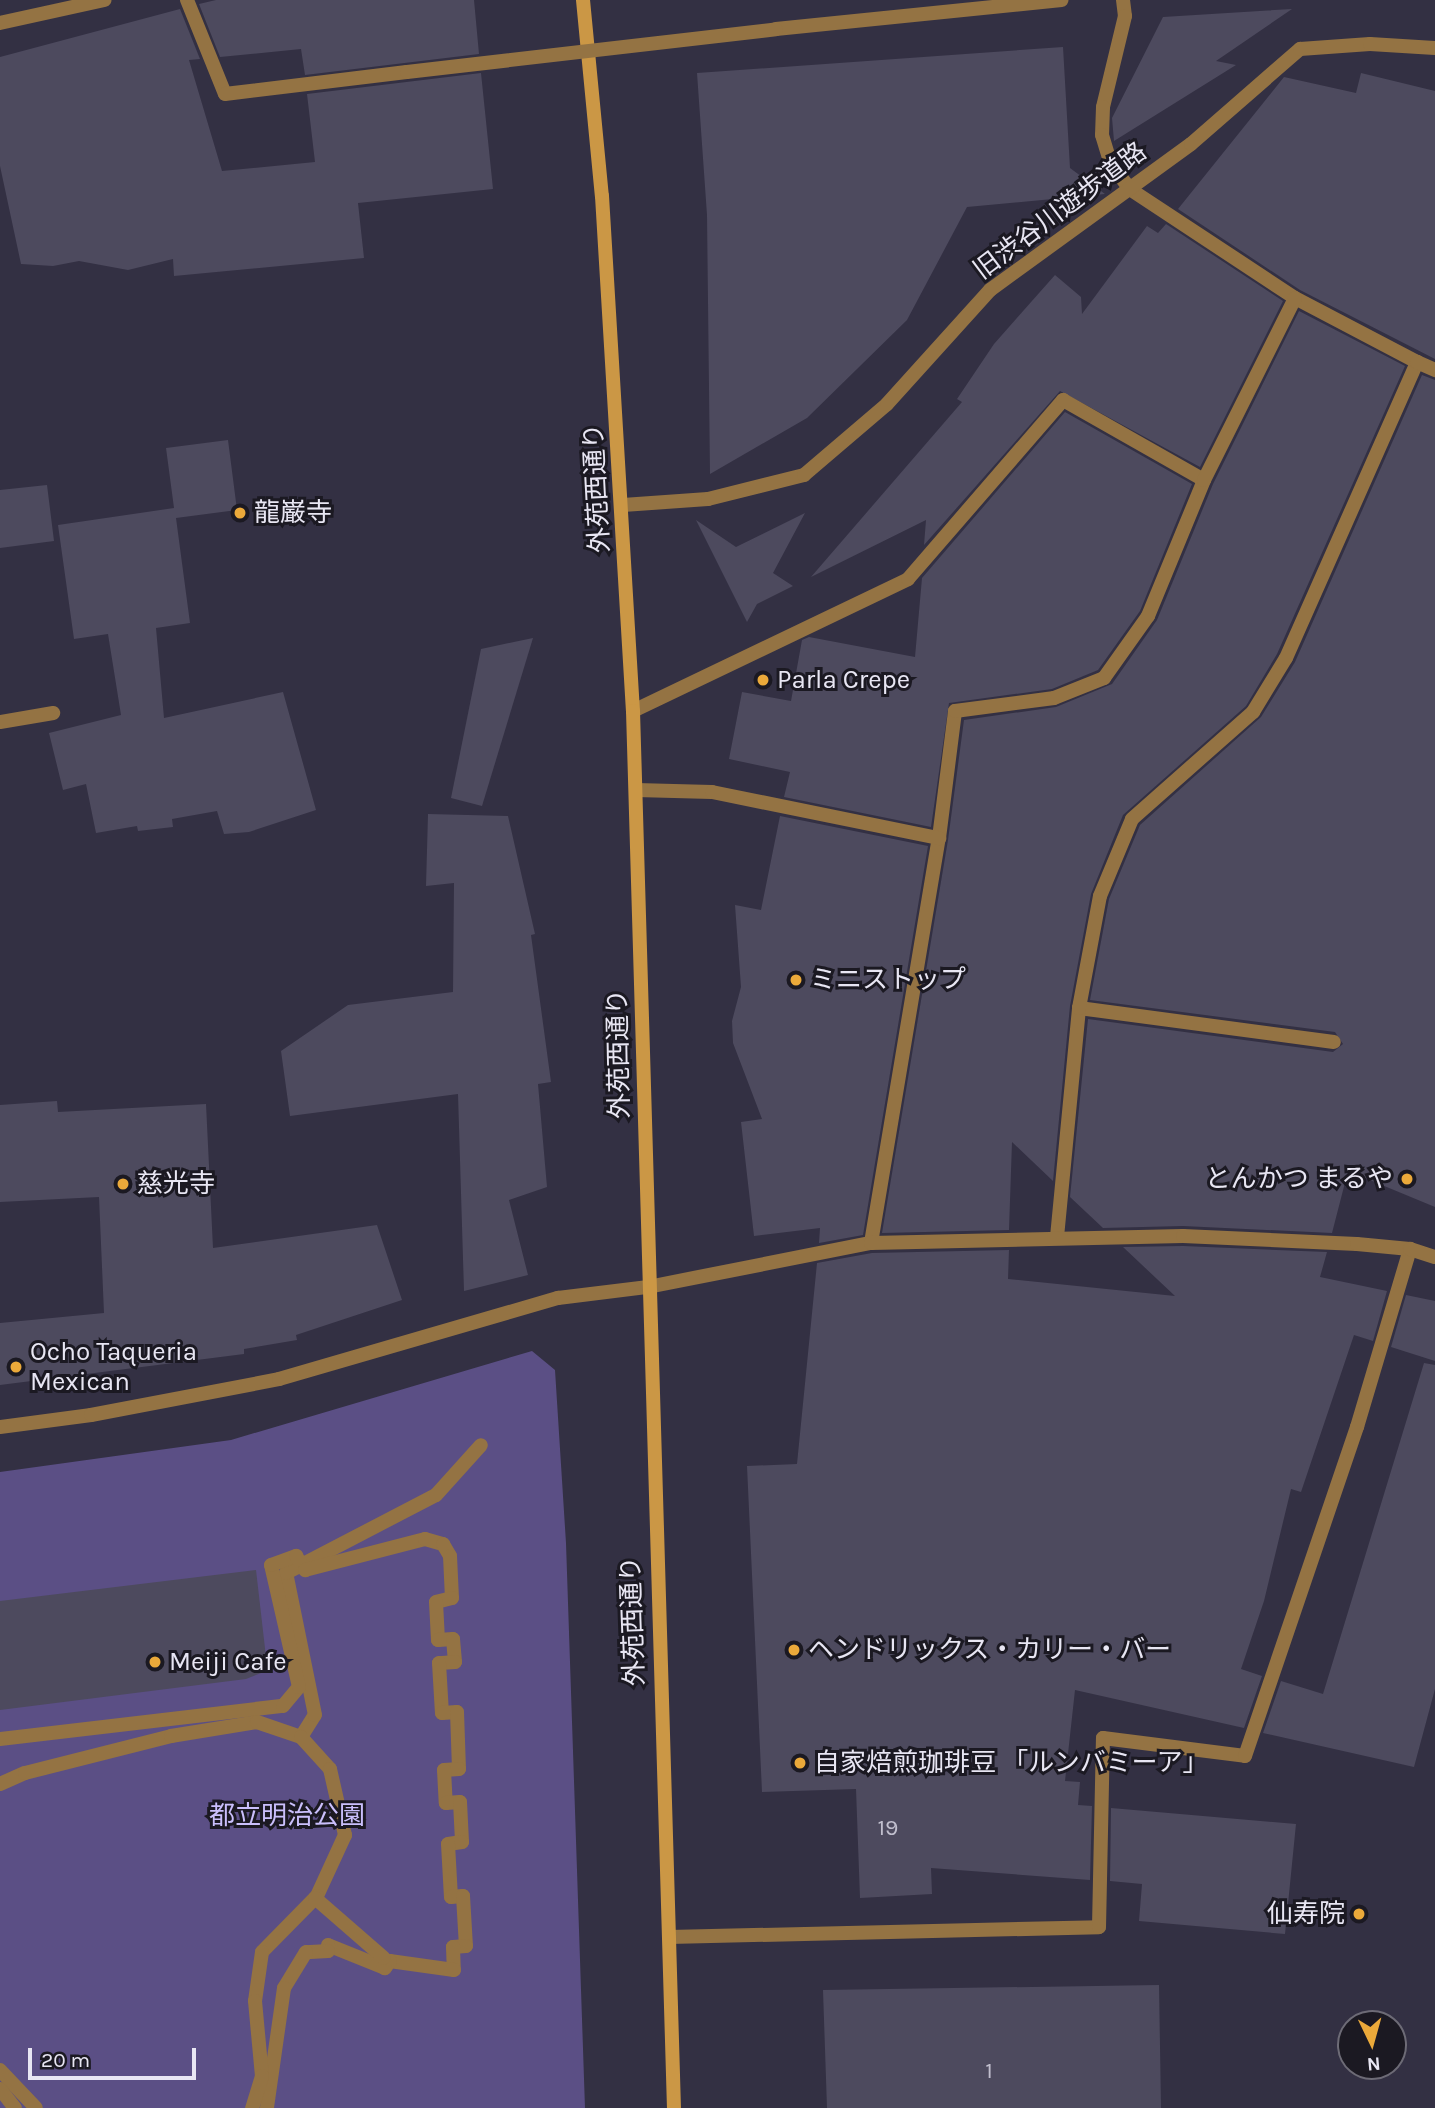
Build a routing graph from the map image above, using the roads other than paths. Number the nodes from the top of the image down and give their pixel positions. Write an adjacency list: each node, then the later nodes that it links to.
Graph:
1 (105, 0): 6 (street)
2 (187, 0): 4 (street, bridge)
3 (583, 0): 13 (main road, 外苑西通り)
4 (1062, 0)
5 (1123, 0): 8 (street)
6 (0, 23)
7 (1435, 48): 8 (street, 旧渋谷川遊歩道路)
8 (1130, 189): 9 (street); 13 (street, 旧渋谷川遊歩道路)
9 (1295, 298): 10 (street); 12 (street)
10 (1416, 362): 11 (street); 19 (street)
11 (1435, 370)
12 (1204, 480): 14 (street); 18 (street)
13 (623, 505): 14 (main road, 外苑西通り)
14 (633, 711): 17 (main road, 外苑西通り)
15 (53, 713): 16 (street)
16 (0, 722)
17 (636, 790): 18 (street); 25 (main road, 外苑西通り)
18 (939, 838): 22 (street)
19 (1079, 1008): 20 (street); 21 (street)
20 (1335, 1042)
21 (1057, 1237): 22 (street); 23 (street)
22 (871, 1242): 25 (street)
23 (1410, 1249): 24 (street); 33 (street)
24 (1435, 1257)
25 (648, 1287): 26 (street); 33 (main road, 外苑西通り)
26 (0, 1427)
27 (481, 1446): 28 (street)
28 (300, 1562): 29 (street); 30 (street); 40 (street)
29 (302, 1737): 31 (street); 32 (street)
30 (0, 1739)
31 (0, 1784)
32 (315, 1898): 34 (street); 39 (street)
33 (669, 1937): 41 (main road, 外苑西通り)
34 (384, 1958)
35 (0, 2070): 38 (street)
36 (0, 2089): 37 (street)
37 (15, 2108)
38 (36, 2108)
39 (252, 2108)
40 (267, 2108)
41 (674, 2108)

